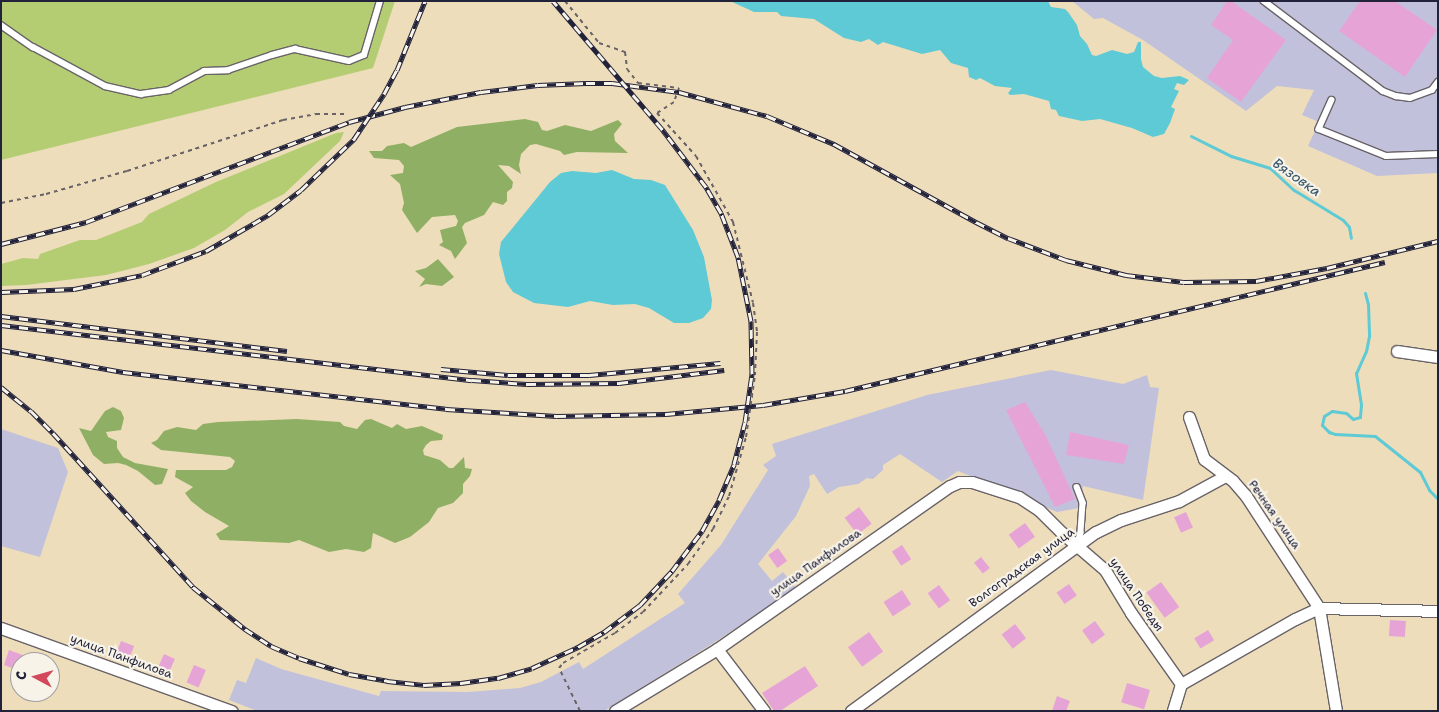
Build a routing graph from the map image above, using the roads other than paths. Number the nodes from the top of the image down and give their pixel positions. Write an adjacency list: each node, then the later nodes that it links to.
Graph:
1 (380, 1): 3 (lane)
2 (1264, 1): 4 (lane)
3 (1, 25)
4 (1438, 82)
5 (1332, 100): 6 (lane)
6 (1438, 154)
7 (1397, 351): 8 (street)
8 (1438, 356)
9 (1189, 417): 10 (street, Речная улица)
10 (1225, 476): 13 (street, Волгоградская улица); 14 (street, Речная улица)
11 (1077, 487): 13 (lane)
12 (1039, 510): 13 (street, улица Победы); 17 (street, улица Панфилова)
13 (1078, 545): 18 (street, улица Победы); 22 (street, Волгоградская улица)
14 (1319, 608): 15 (street); 18 (street); 24 (street, Речная улица)
15 (1438, 611)
16 (1, 628): 19 (street, улица Панфилова)
17 (717, 649): 20 (street, улица Панфилова); 21 (street)
18 (1181, 684): 23 (street)
19 (230, 711)
20 (615, 711)
21 (764, 711)
22 (850, 711)
23 (1173, 711)
24 (1336, 711)

